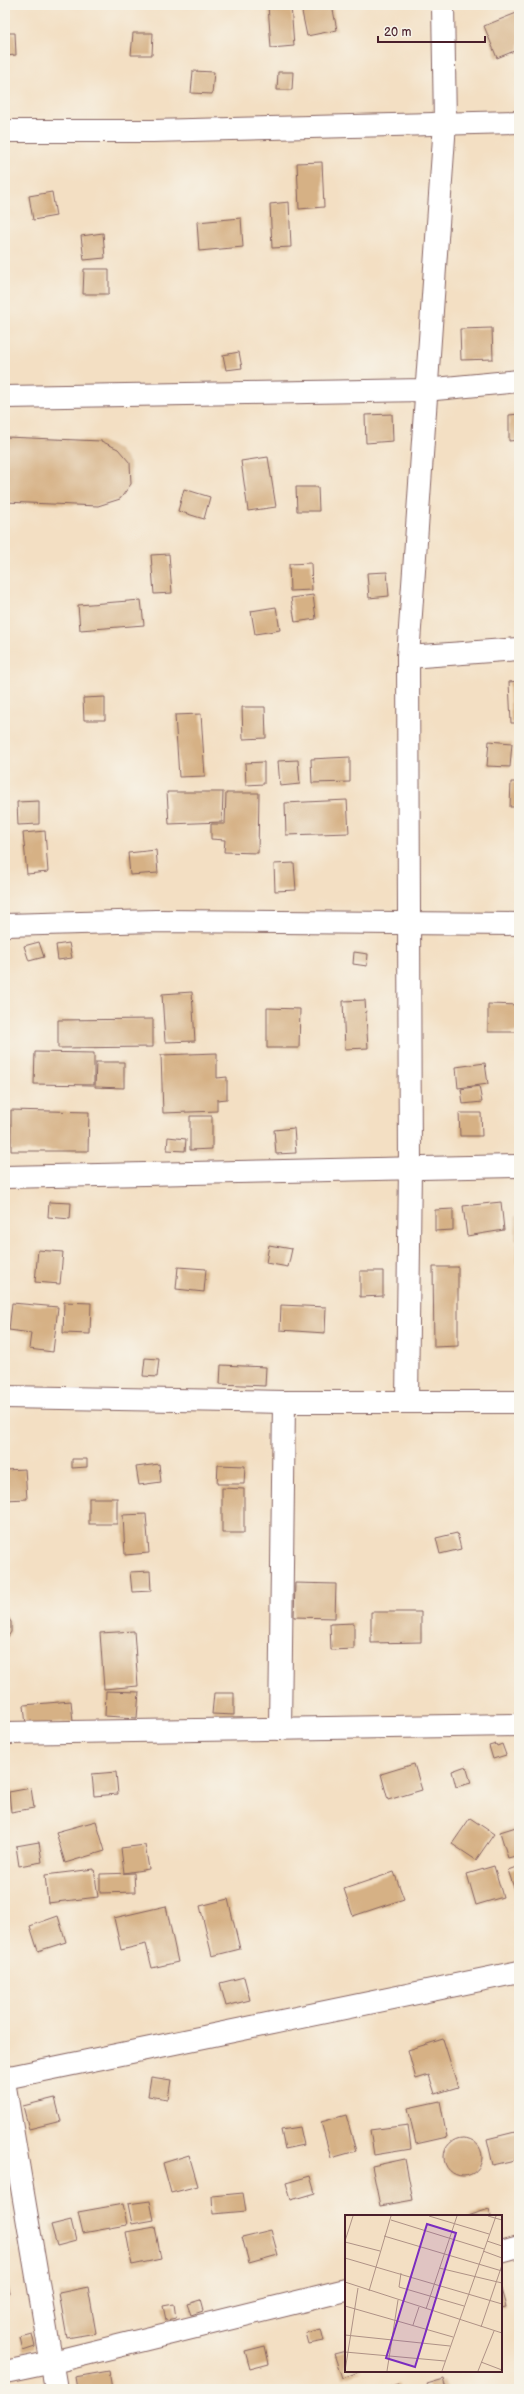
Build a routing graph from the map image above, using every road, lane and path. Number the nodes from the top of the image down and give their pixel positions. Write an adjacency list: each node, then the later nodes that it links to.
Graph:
1 (443, 5): 3 (street)
2 (519, 122): 3 (street)
3 (444, 123): 4 (street); 6 (street)
4 (5, 131)
5 (519, 381): 6 (street)
6 (425, 390): 7 (street); 9 (street)
7 (5, 397)
8 (519, 649): 9 (street)
9 (408, 657): 10 (street)
10 (409, 924): 11 (street); 12 (street); 14 (street)
11 (519, 924)
12 (5, 925)
13 (519, 1166): 14 (street)
14 (410, 1168): 15 (street); 17 (street)
15 (5, 1177)
16 (5, 1397): 18 (street)
17 (407, 1401): 18 (street); 19 (street)
18 (284, 1402): 21 (street)
19 (519, 1402)
20 (519, 1725): 21 (street)
21 (280, 1729): 22 (street)
22 (5, 1733)
23 (519, 1972): 24 (street)
24 (5, 2078)
25 (5, 2087): 29 (street)
26 (519, 2248): 27 (street)
27 (502, 2252)
28 (345, 2290): 29 (street)
29 (52, 2362): 30 (street); 31 (street)
30 (5, 2372)
31 (56, 2389)

